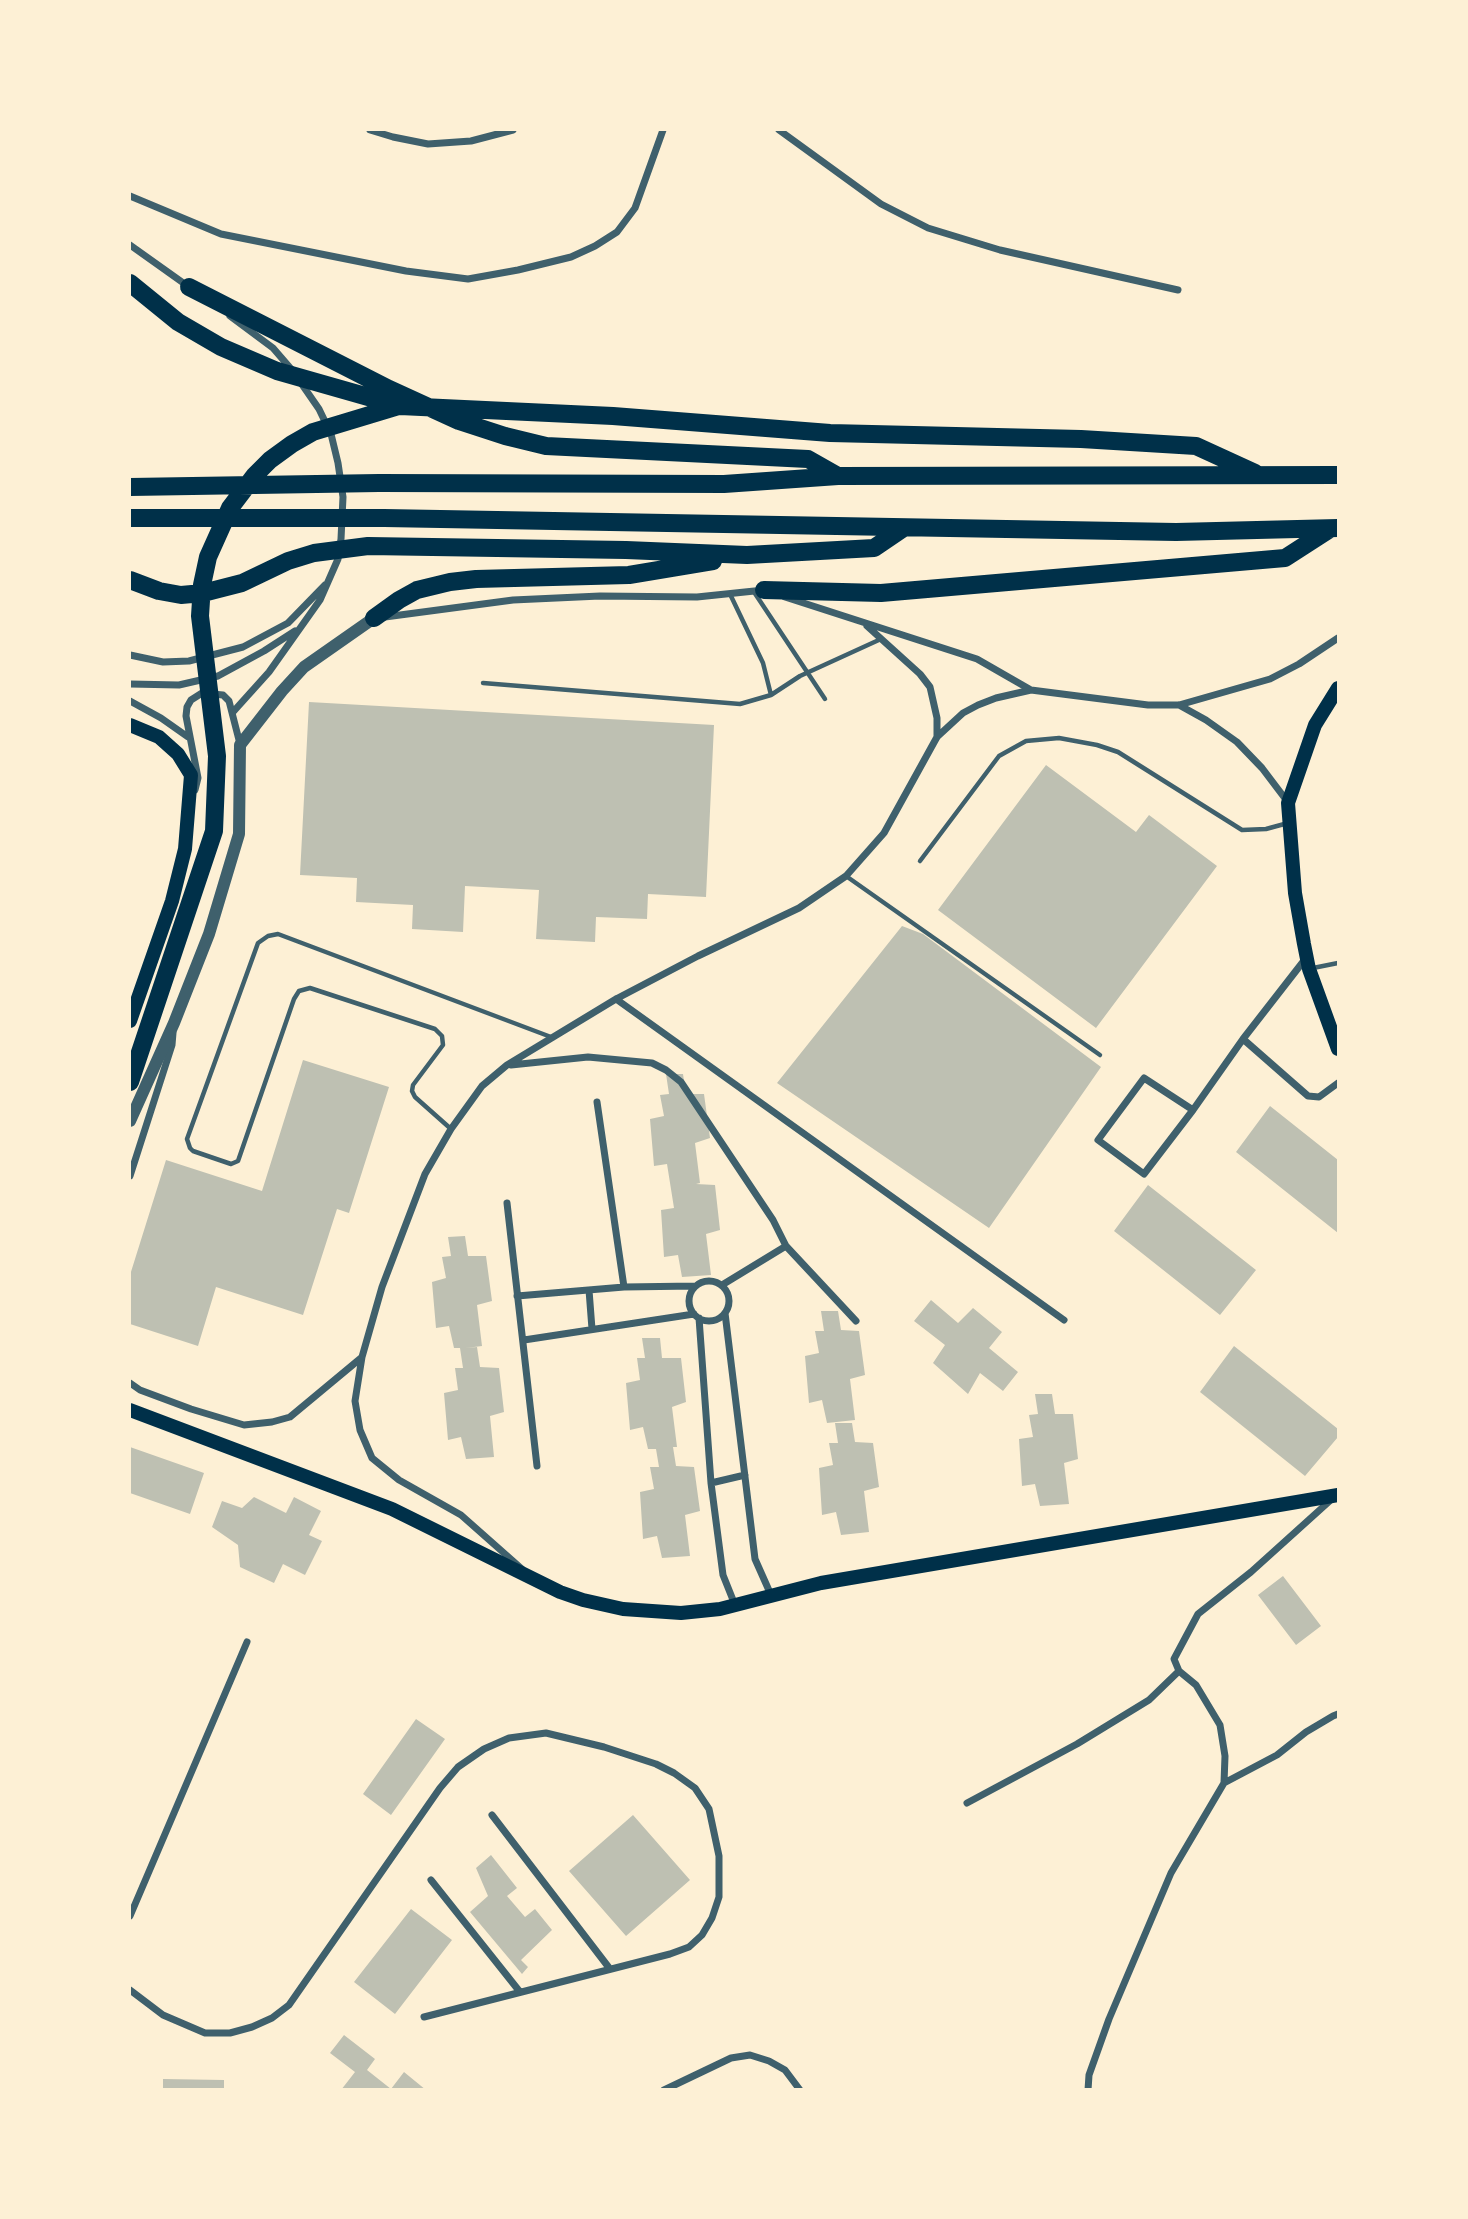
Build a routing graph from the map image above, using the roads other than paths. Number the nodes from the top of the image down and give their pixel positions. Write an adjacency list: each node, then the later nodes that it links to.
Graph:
1 (370, 130): 2 (street)
2 (513, 130)
3 (663, 130): 5 (street)
4 (779, 130): 9 (street)
5 (130, 196)
6 (130, 245): 8 (street)
7 (130, 284): 10 (highway)
8 (189, 287): 12 (highway); 20 (street)
9 (1178, 290)
10 (400, 406): 13 (highway); 57 (highway)
11 (1339, 475): 13 (highway)
12 (838, 476): 13 (highway); 14 (highway)
13 (1261, 476)
14 (130, 487)
15 (130, 517): 17 (highway)
16 (1334, 528): 17 (highway); 21 (highway)
17 (902, 529): 18 (highway)
18 (747, 555): 19 (highway); 23 (highway)
19 (130, 580)
20 (330, 580): 25 (street); 28 (street)
21 (759, 591): 22 (street); 24 (street); 34 (lane)
22 (730, 594): 23 (street); 33 (lane)
23 (374, 618): 41 (street)
24 (864, 623): 27 (street); 32 (street)
25 (299, 629): 30 (street); 37 (street)
26 (1339, 638): 36 (street)
27 (882, 639): 33 (lane); 40 (street)
28 (130, 655)
29 (483, 683): 33 (lane)
30 (130, 684)
31 (1339, 688): 42 (main road)
32 (1031, 690): 36 (street); 40 (street)
33 (771, 695)
34 (825, 699)
35 (130, 701): 39 (street)
36 (1179, 705): 42 (street)
37 (233, 712): 39 (street); 41 (street)
38 (130, 725): 43 (main road)
39 (189, 737): 43 (street)
40 (937, 737): 46 (street)
41 (240, 745): 51 (street)
42 (1288, 803): 44 (main road)
43 (188, 817): 50 (main road)
44 (1289, 822): 45 (lane); 47 (main road)
45 (920, 861)
46 (846, 876): 49 (street); 55 (lane)
47 (1308, 963): 48 (lane); 53 (street); 54 (main road)
48 (1339, 963)
49 (616, 999): 52 (street); 73 (street)
50 (130, 1021)
51 (174, 1023): 61 (street); 63 (street)
52 (551, 1037): 56 (street); 62 (lane)
53 (1243, 1038): 58 (street); 60 (street)
54 (1339, 1048)
55 (1100, 1055)
56 (507, 1065): 62 (street); 65 (street)
57 (130, 1082)
58 (1339, 1083)
59 (597, 1102): 68 (street)
60 (1193, 1110): 60 (street)
61 (130, 1121)
62 (451, 1129): 77 (street)
63 (130, 1176)
64 (507, 1203): 70 (street)
65 (786, 1246): 66 (street); 74 (street)
66 (722, 1285): 67 (street); 71 (street)
67 (695, 1286): 68 (street); 72 (street)
68 (624, 1287): 69 (street)
69 (589, 1290): 70 (street); 75 (street)
70 (517, 1296): 76 (street)
71 (725, 1313): 72 (street); 81 (street)
72 (696, 1316): 75 (street); 82 (street)
73 (1064, 1320)
74 (856, 1321)
75 (592, 1329): 76 (street)
76 (524, 1339): 80 (street)
77 (362, 1357): 78 (street); 84 (street)
78 (130, 1383)
79 (130, 1410): 84 (main road)
80 (537, 1466)
81 (745, 1475): 82 (street); 85 (street)
82 (711, 1483): 86 (street)
83 (1337, 1495): 85 (main road); 88 (street)
84 (533, 1579): 86 (main road)
85 (772, 1596): 86 (main road)
86 (735, 1605)
87 (247, 1642): 94 (street)
88 (1179, 1671): 90 (street); 91 (street)
89 (1339, 1714): 90 (street)
90 (1224, 1783): 101 (street)
91 (967, 1803)
92 (492, 1815): 95 (street)
93 (431, 1880): 97 (street)
94 (130, 1916)
95 (610, 1969): 96 (street); 97 (street)
96 (130, 1990)
97 (520, 1992): 98 (street)
98 (424, 2017)
99 (664, 2090): 100 (street)
100 (800, 2090)
101 (1088, 2090)

